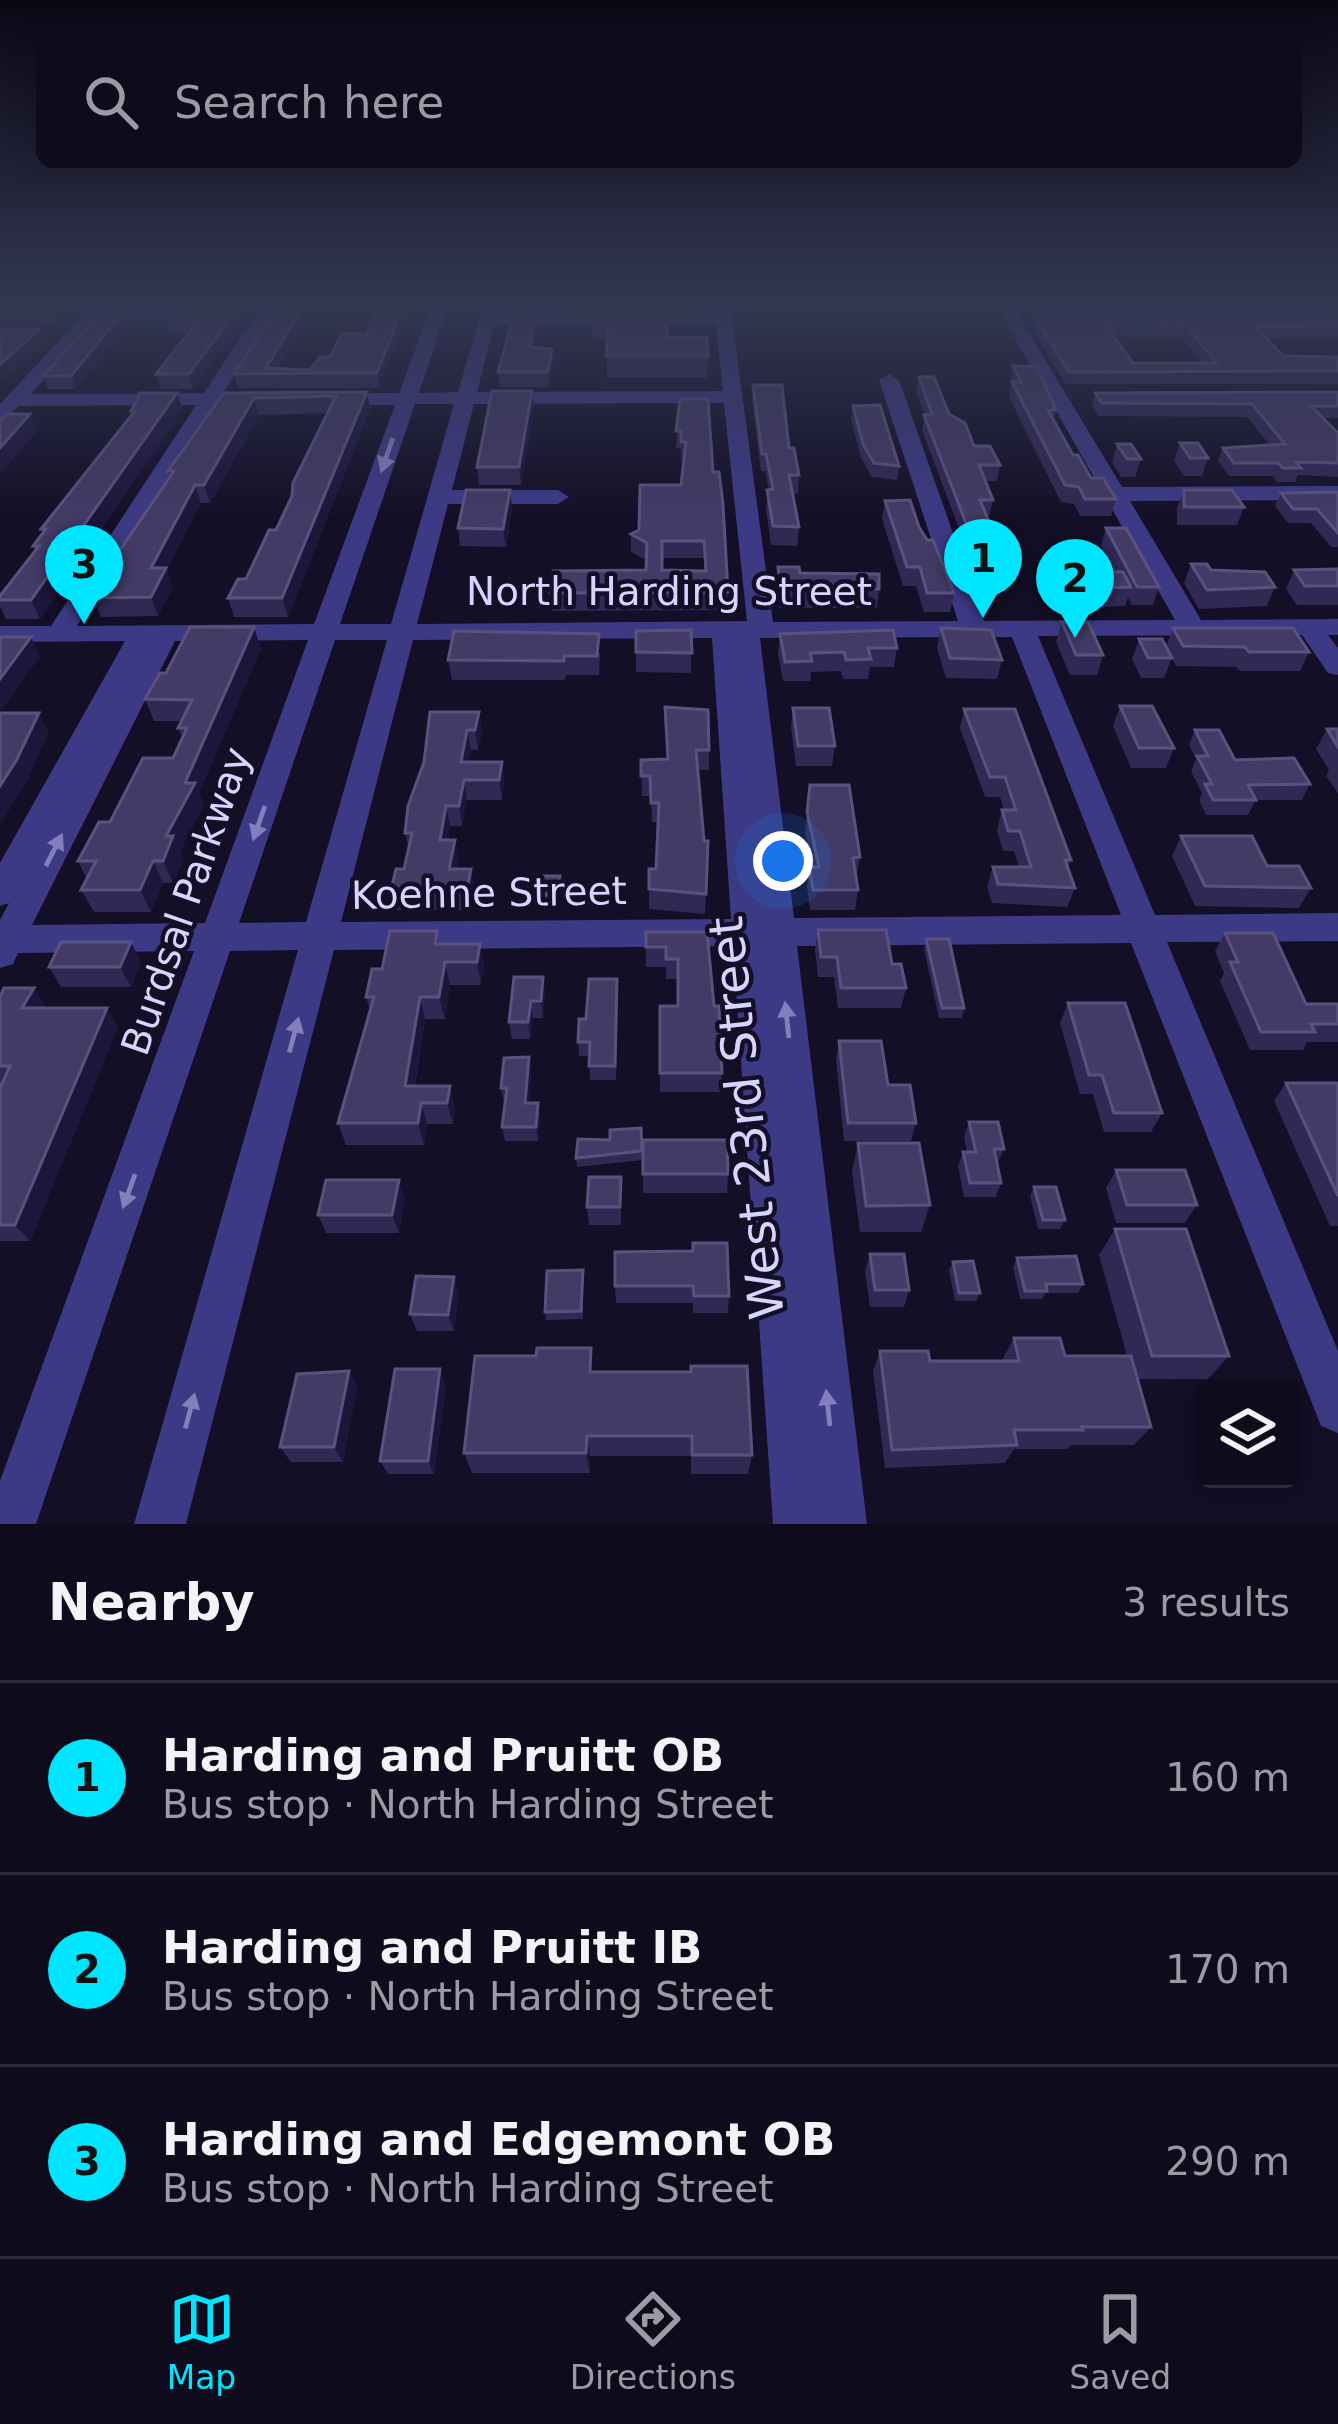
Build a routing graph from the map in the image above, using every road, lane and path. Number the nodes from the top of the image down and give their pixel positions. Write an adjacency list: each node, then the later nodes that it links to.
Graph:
1 (37, 376): 14 (street)
2 (224, 376): 13 (street)
3 (415, 376): 11 (street, Burdsal Parkway)
4 (472, 376): 12 (street)
5 (731, 376): 10 (street, West 23rd Street)
6 (1046, 376): 8 (street)
7 (889, 380): 23 (street)
8 (1057, 395): 9 (street); 16 (street)
9 (1088, 395)
10 (733, 397): 12 (street); 22 (street, West 23rd Street)
11 (407, 398): 12 (street); 13 (street); 26 (street, Burdsal Parkway, one-way to 26)
12 (466, 398): 18 (street)
13 (210, 399): 14 (street); 28 (street)
14 (8, 408)
15 (1338, 493): 16 (street)
16 (1115, 494): 21 (street)
17 (558, 496): 18 (street)
18 (440, 497): 24 (street)
19 (1324, 627): 21 (street, North Harding Street); 29 (street)
20 (1022, 628): 21 (street, North Harding Street); 23 (street, North Harding Street); 32 (street)
21 (1193, 628)
22 (744, 629): 23 (street, North Harding Street); 24 (street, North Harding Street); 33 (street, West 23rd Street)
23 (974, 629)
24 (403, 632): 26 (street, North Harding Street); 35 (street)
25 (155, 633): 26 (street, North Harding Street); 28 (street, North Harding Street); 30 (street); 36 (street, one-way to 25)
26 (324, 633): 34 (street, Burdsal Parkway, one-way to 34)
27 (0, 634): 28 (street, North Harding Street)
28 (59, 634)
29 (1338, 667)
30 (0, 892)
31 (1338, 927): 32 (street, Koehne Street)
32 (1146, 929): 33 (street, Koehne Street); 37 (street)
33 (764, 932): 35 (street, Koehne Street); 40 (street, West 23rd Street); 41 (street, West 23rd Street, one-way to 33)
34 (218, 937): 35 (street, Koehne Street); 36 (street, Koehne Street); 38 (street, Burdsal Parkway, one-way to 38)
35 (320, 937): 39 (street, one-way to 35)
36 (2, 944)
37 (1338, 1409)
38 (10, 1524)
39 (160, 1524)
40 (799, 1524)
41 (841, 1524)

